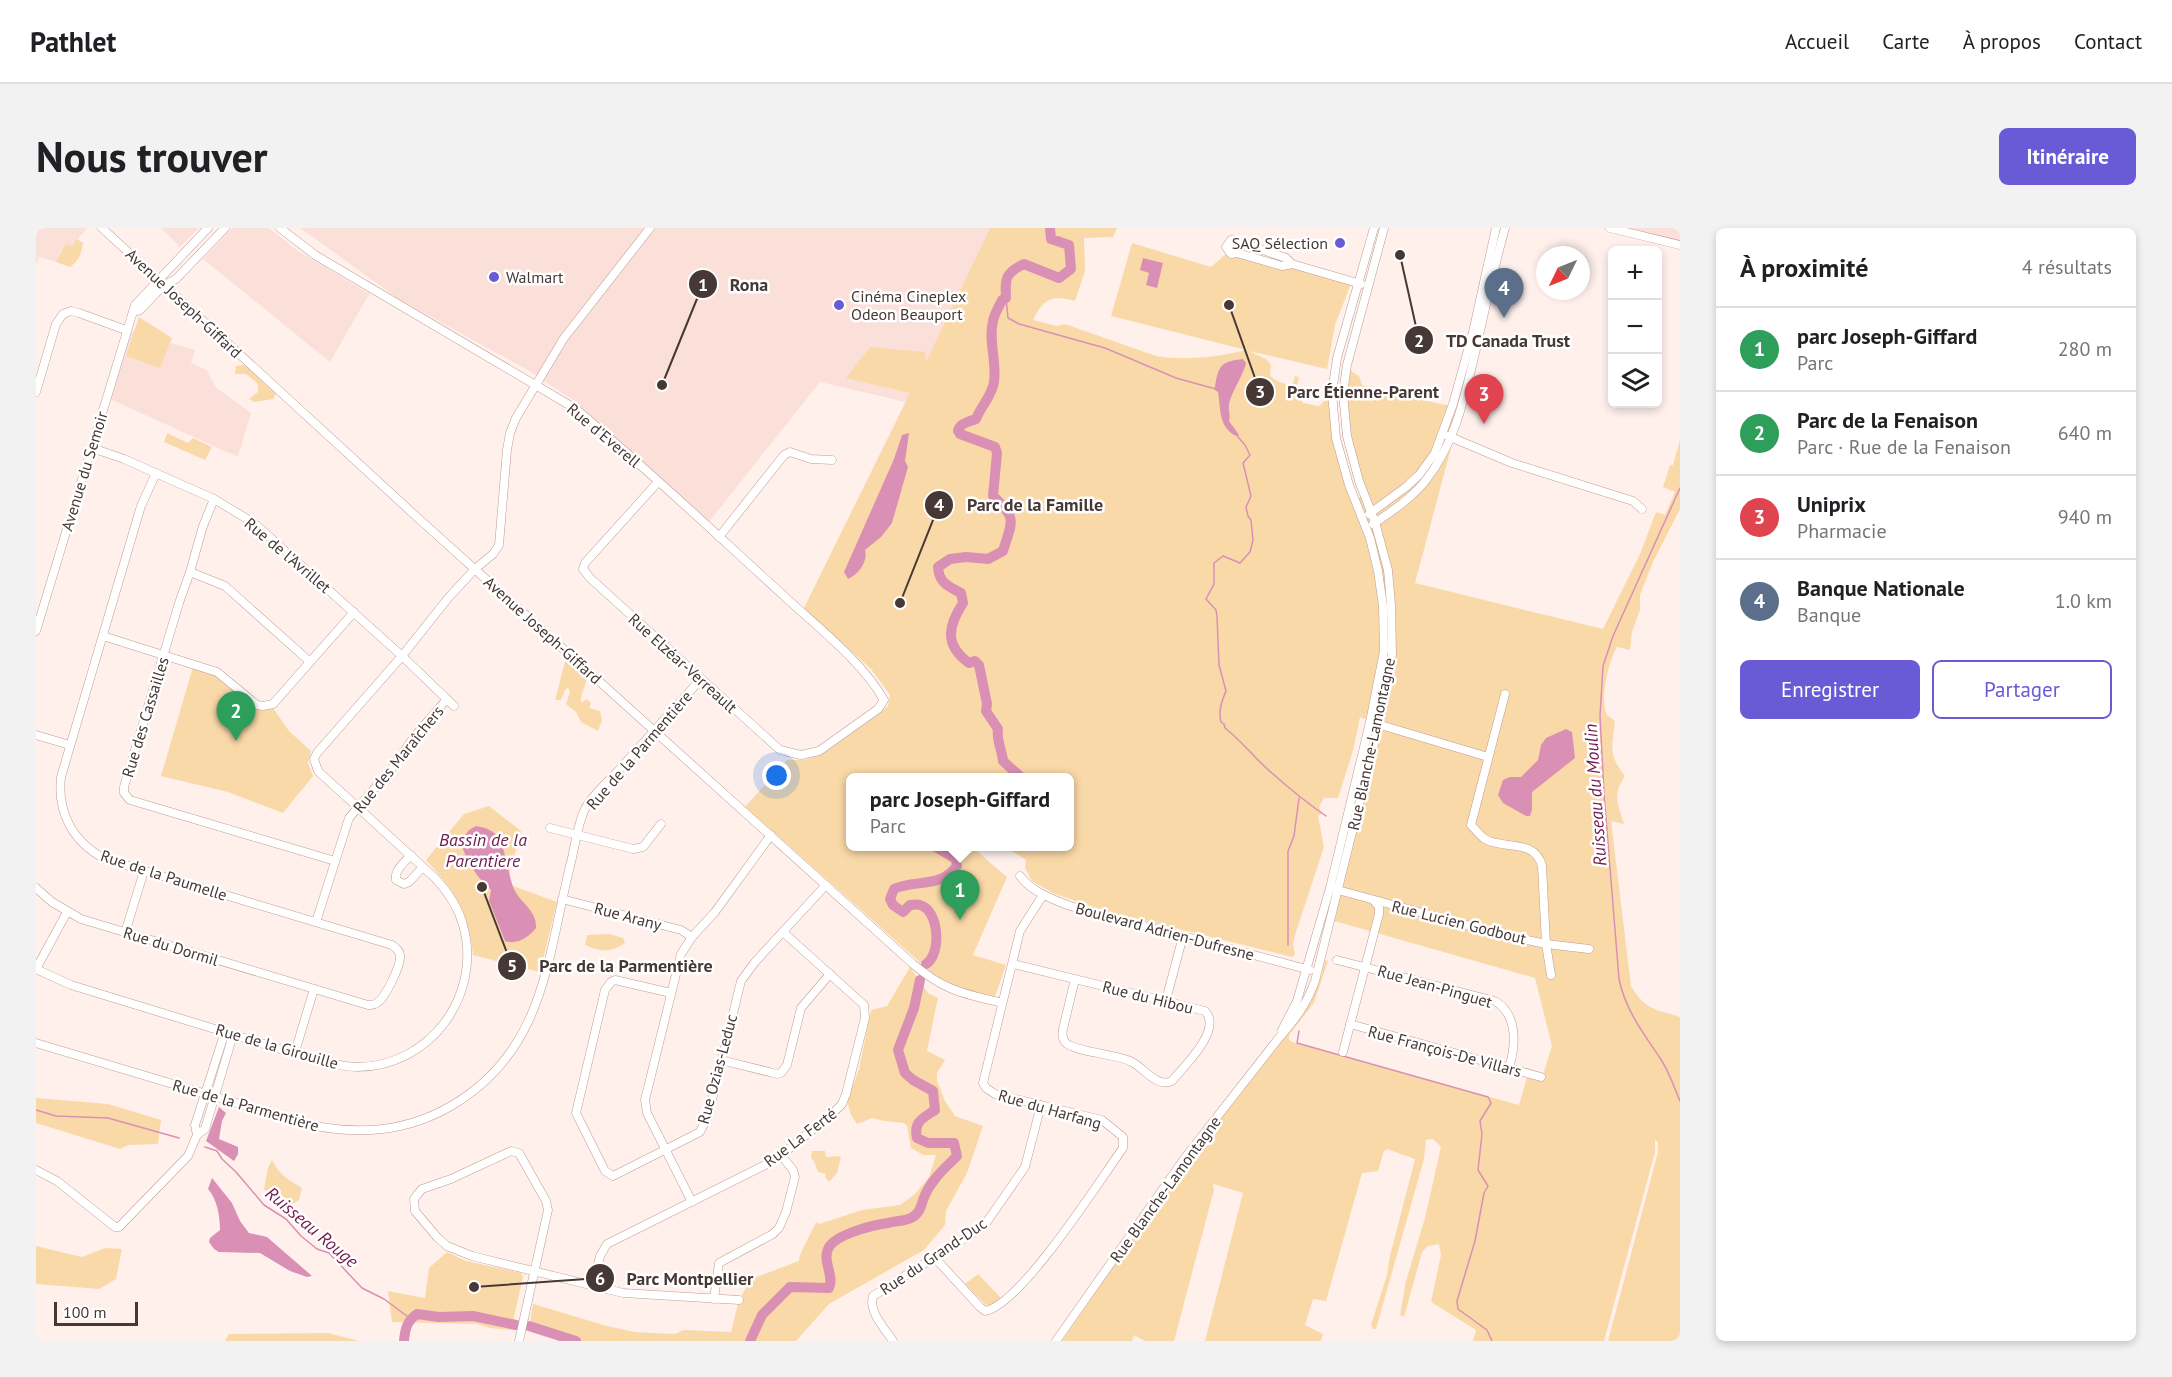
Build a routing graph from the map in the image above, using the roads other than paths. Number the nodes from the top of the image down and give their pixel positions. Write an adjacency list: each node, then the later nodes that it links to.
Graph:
1 (102, 228): 13 (street, Avenue Joseph-Giffard)
2 (208, 228): 13 (street, Avenue du Semoir)
3 (225, 228): 13 (street, Avenue du Semoir)
4 (280, 228): 17 (street, Rue d'Everell)
5 (650, 228): 17 (street, Rue de la Girouille)
6 (1374, 228): 14 (street, Rue Blanche-Lamontagne)
7 (1384, 228): 15 (street, Rue Blanche-Lamontagne)
8 (1496, 228): 19 (street)
9 (1505, 228): 20 (street)
10 (1610, 228): 11 (street)
11 (1680, 245)
12 (1292, 264): 12 (street); 14 (street)
13 (162, 282): 16 (street, Avenue du Semoir); 32 (street, Avenue Joseph-Giffard)
14 (1359, 283): 15 (street); 28 (street, Rue Blanche-Lamontagne)
15 (1368, 285): 27 (street, Rue Blanche-Lamontagne)
16 (126, 330): 18 (street); 21 (street, Avenue du Semoir)
17 (537, 384): 24 (street, Rue d'Everell); 32 (street, Rue de la Girouille)
18 (36, 392)
19 (1442, 433): 20 (street); 27 (street)
20 (1451, 437): 26 (street); 29 (street)
21 (92, 448): 23 (street, Rue de l'Avrillet); 35 (street, Avenue du Semoir)
22 (832, 460): 31 (street)
23 (156, 473): 25 (street, Rue de l'Avrillet); 36 (street, Rue de la Paumelle)
24 (658, 482): 31 (street, Rue d'Everell); 40 (street, Rue Elzéar-Verreault)
25 (214, 499): 33 (street, Rue des Cassailles); 34 (street, Rue de l'Avrillet)
26 (1642, 509)
27 (1371, 512): 28 (street); 29 (street, Rue Blanche-Lamontagne)
28 (1362, 517): 30 (street, Rue Blanche-Lamontagne)
29 (1375, 522): 30 (street); 46 (street, Rue Blanche-Lamontagne)
30 (1366, 528): 45 (street, Rue Blanche-Lamontagne)
31 (719, 537): 43 (street, Rue d'Everell)
32 (475, 569): 38 (street, Rue de la Girouille); 47 (street, Avenue Joseph-Giffard)
33 (190, 572): 37 (street, Rue des Cassailles); 39 (street)
34 (354, 612): 38 (street, Rue de l'Avrillet); 39 (street)
35 (36, 631)
36 (103, 636): 37 (street); 49 (street, Rue de la Paumelle)
37 (164, 654): 39 (street); 57 (street, Rue des Cassailles)
38 (402, 656): 42 (street, Rue de l'Avrillet); 51 (street, Rue de la Girouille)
39 (309, 661)
40 (700, 680): 43 (street, Rue Elzéar-Verreault); 47 (street, Rue de la Parmentière)
41 (1505, 694): 50 (street)
42 (447, 699): 44 (street, Rue de l'Avrillet); 51 (street, Rue des Maraîchers)
43 (884, 700)
44 (454, 706)
45 (1370, 722): 46 (street); 63 (street, Rue Blanche-Lamontagne)
46 (1379, 724): 50 (street); 63 (street, Rue Blanche-Lamontagne)
47 (655, 731): 54 (street, Rue de la Parmentière); 55 (street, Avenue Joseph-Giffard)
48 (36, 735): 49 (street)
49 (70, 745): 59 (street, Rue de la Paumelle)
50 (1488, 757): 73 (street)
51 (357, 807): 56 (street, Rue de la Girouille); 57 (street, Rue des Maraîchers)
52 (661, 824): 54 (street)
53 (550, 828): 54 (street)
54 (578, 835): 65 (street, Rue de la Parmentière)
55 (771, 835): 61 (street, Avenue Joseph-Giffard); 72 (street)
56 (411, 855): 58 (street, Rue de la Girouille); 58 (street)
57 (334, 861): 68 (street, Rue des Maraîchers)
58 (423, 867): 93 (street, Rue de la Girouille)
59 (144, 871): 68 (street, Rue de la Paumelle); 70 (street)
60 (1020, 876): 64 (street, Boulevard Adrien-Dufresne)
61 (826, 885): 69 (street, Rue Ozias-Leduc); 87 (street, Avenue Joseph-Giffard)
62 (36, 888): 67 (street, Rue du Dormil)
63 (1334, 889): 66 (street, Rue Lucien Godbout); 79 (street, Rue Blanche-Lamontagne); 80 (street, Rue Blanche-Lamontagne)
64 (1043, 895): 71 (street, Boulevard Adrien-Dufresne); 76 (street, Rue du Harfang)
65 (562, 898): 72 (street, Rue Arany); 99 (street, Rue de la Parmentière)
66 (1372, 900): 73 (street, Rue Lucien Godbout); 77 (street)
67 (67, 912): 70 (street, Rue du Dormil); 78 (street)
68 (316, 922): 84 (street, Rue de la Paumelle)
69 (783, 932): 81 (street, Rue La Ferté); 95 (street, Rue Ozias-Leduc)
70 (125, 933): 84 (street, Rue du Dormil)
71 (1183, 936): 79 (street, Boulevard Adrien-Dufresne); 86 (street)
72 (692, 937): 85 (street)
73 (1546, 944): 74 (street, Rue Lucien Godbout); 82 (street)
74 (1589, 949)
75 (1338, 960): 77 (street, Rue Jean-Pinguet)
76 (1012, 964): 83 (street, Rue du Hibou); 87 (street, Rue du Harfang)
77 (1365, 966): 88 (street); 96 (street, Rue Jean-Pinguet)
78 (36, 969): 89 (street, Rue de la Girouille)
79 (1307, 969): 80 (street, Boulevard Adrien-Dufresne); 91 (street, Rue Blanche-Lamontagne)
80 (1318, 972): 91 (street, Rue Blanche-Lamontagne)
81 (830, 974): 95 (street); 103 (street, Rue La Ferté)
82 (1551, 975)
83 (1076, 979): 86 (street, Rue du Hibou); 86 (street, Rue du Hibou)
84 (314, 989): 93 (street)
85 (671, 993): 102 (street); 102 (street, Rue Ozias-Leduc)
86 (1166, 1000)
87 (1002, 1003): 100 (street, Rue du Harfang)
88 (1350, 1024): 94 (street); 96 (street, Rue François-De Villars)
89 (225, 1032): 90 (street, Rue de la Girouille); 98 (street)
90 (233, 1035): 93 (street, Rue de la Girouille); 99 (street)
91 (1278, 1039): 113 (street, Rue Blanche-Lamontagne)
92 (36, 1042): 98 (street, Rue de la Parmentière)
93 (295, 1052)
94 (1342, 1052)
95 (721, 1060): 102 (street, Rue Ozias-Leduc)
96 (1509, 1068): 97 (street, Rue François-De Villars)
97 (1541, 1077)
98 (205, 1094): 99 (street, Rue de la Parmentière); 101 (street)
99 (215, 1097): 101 (street)
100 (1041, 1105): 106 (street, Rue du Grand-Duc); 106 (street, Rue du Harfang)
101 (197, 1135): 104 (street)
102 (666, 1149): 105 (street)
103 (782, 1155): 105 (street, Rue La Ferté); 109 (street)
104 (36, 1170)
105 (692, 1202): 108 (street, Rue La Ferté)
106 (935, 1258): 112 (street, Rue du Grand-Duc)
107 (533, 1271): 107 (street); 108 (street); 111 (street)
108 (593, 1285): 109 (street)
109 (714, 1299): 110 (street)
110 (739, 1300)
111 (519, 1341)
112 (893, 1341)
113 (1056, 1341)

